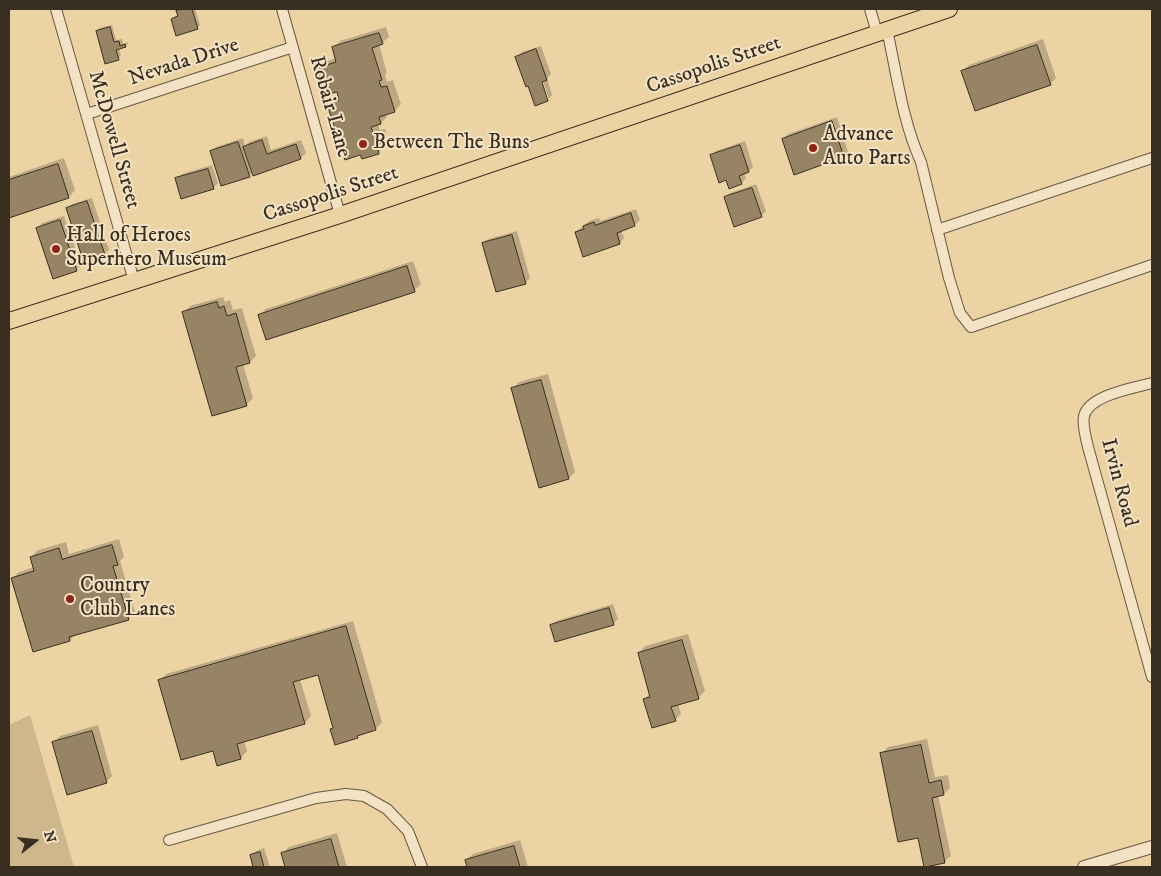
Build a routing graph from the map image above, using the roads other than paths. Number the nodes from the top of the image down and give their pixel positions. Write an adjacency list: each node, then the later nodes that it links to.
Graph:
1 (56, 9): 7 (street, McDowell Street)
2 (282, 9): 6 (street, Robair Lane)
3 (870, 9): 5 (street)
4 (948, 9): 5 (main road, Cassopolis Street)
5 (882, 31): 9 (main road, Cassopolis Street); 10 (street)
6 (293, 47): 7 (street, Nevada Drive); 9 (street, Robair Lane)
7 (87, 114): 12 (street, McDowell Street)
8 (1152, 158): 10 (street)
9 (340, 215): 12 (main road, Cassopolis Street)
10 (937, 230): 11 (street)
11 (1152, 265)
12 (134, 281): 13 (main road, Cassopolis Street)
13 (9, 321)
14 (1152, 383): 15 (street, Irvin Road)
15 (1152, 677)
16 (168, 840): 18 (street)
17 (1152, 848): 19 (street)
18 (422, 867)
19 (1084, 867)

